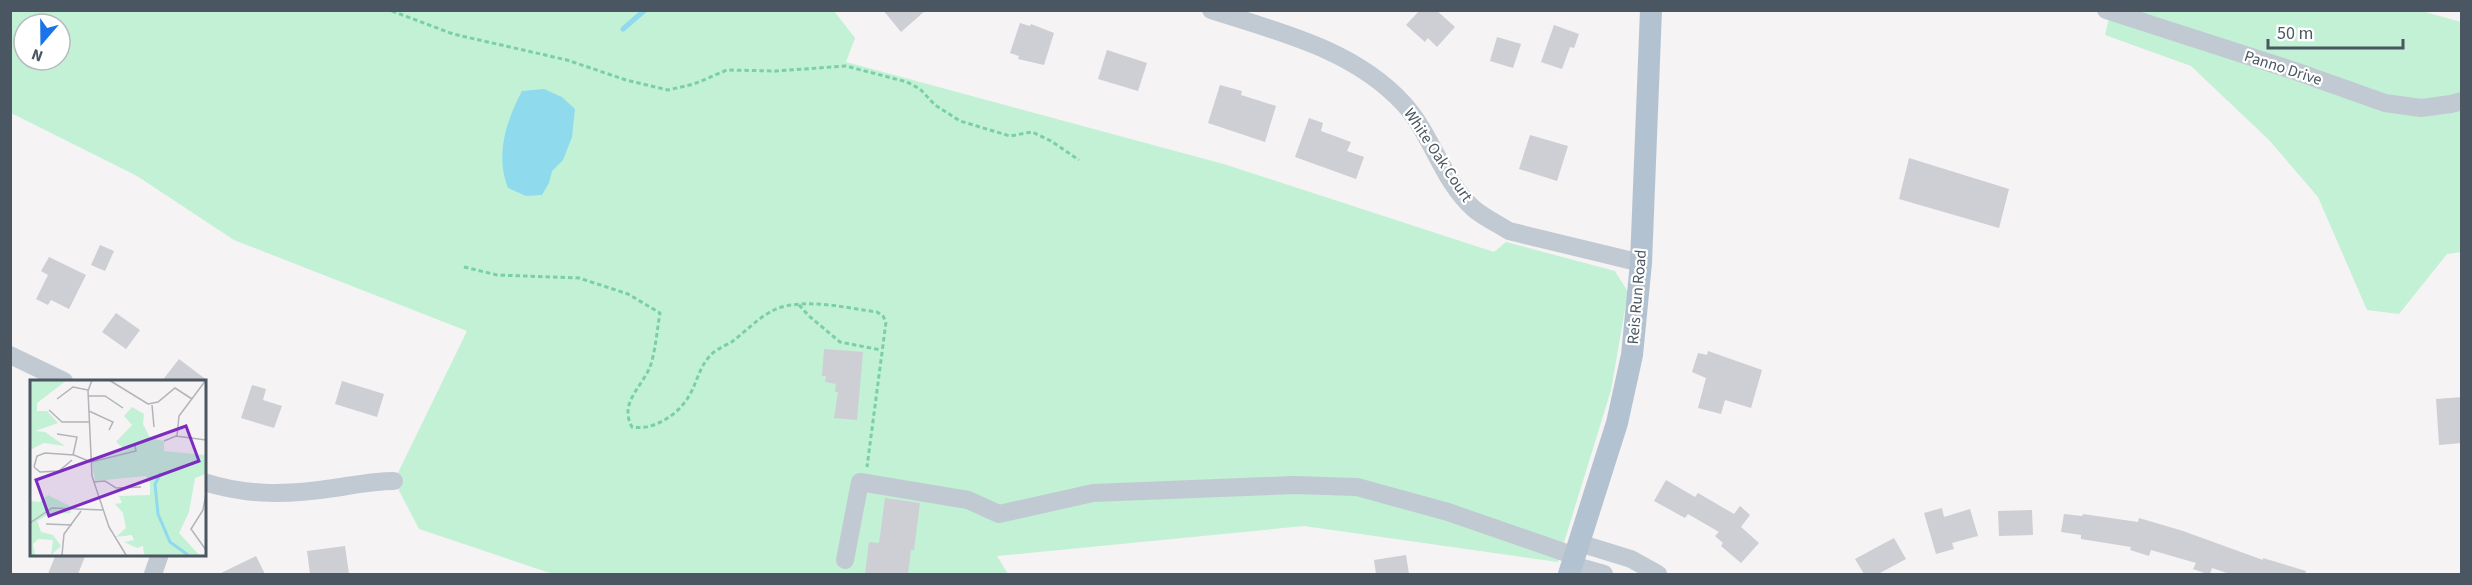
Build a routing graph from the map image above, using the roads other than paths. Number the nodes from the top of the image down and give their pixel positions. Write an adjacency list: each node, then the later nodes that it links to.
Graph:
1 (1211, 10): 5 (street, White Oak Court)
2 (1651, 10): 5 (main road, Reis Run Road)
3 (2106, 10): 4 (street, Panno Drive)
4 (2462, 100)
5 (1641, 263): 11 (main road, Reis Run Road)
6 (10, 356): 7 (street)
7 (62, 380)
8 (394, 481): 9 (street)
9 (206, 482)
10 (160, 555): 13 (street)
11 (1574, 559): 12 (street); 14 (street); 15 (street)
12 (845, 560)
13 (153, 574)
14 (1604, 574)
15 (1658, 574)

